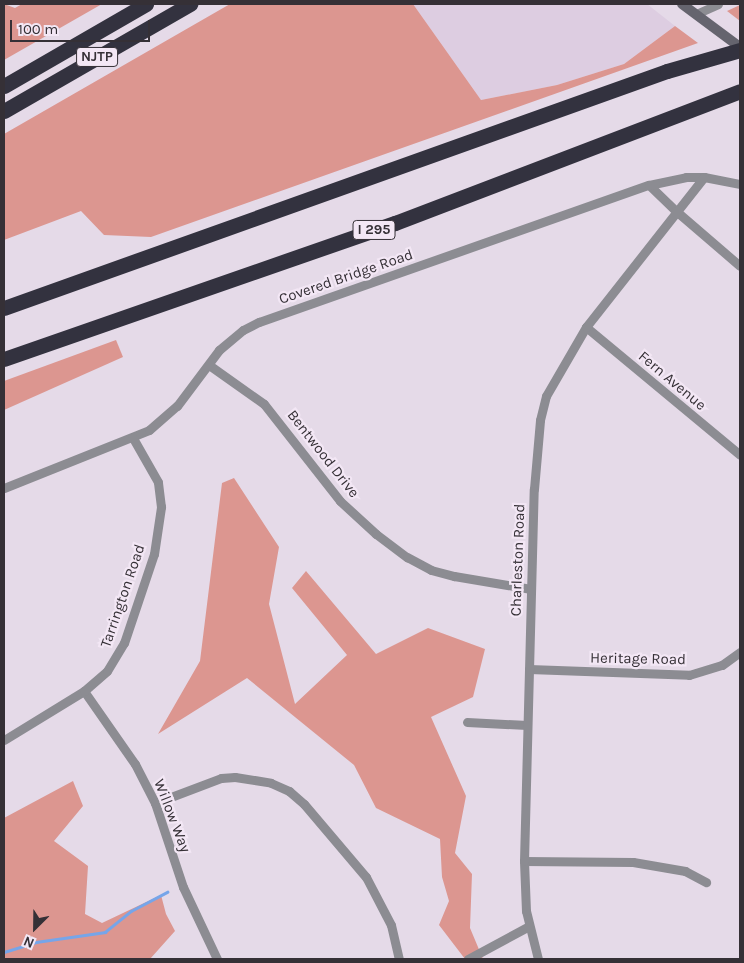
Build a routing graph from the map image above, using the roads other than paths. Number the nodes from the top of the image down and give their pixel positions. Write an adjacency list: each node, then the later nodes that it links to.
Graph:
1 (146, 4): 7 (highway, NJTP)
2 (190, 4): 9 (highway, NJTP)
3 (682, 4): 5 (street)
4 (718, 4): 5 (street)
5 (696, 14): 6 (street)
6 (740, 49): 15 (highway)
7 (4, 86)
8 (740, 91): 17 (highway, I 295)
9 (4, 111)
10 (704, 177): 11 (street, Covered Bridge Road); 12 (street, Covered Bridge Road); 13 (street, Charleston Road)
11 (740, 184)
12 (649, 185): 13 (street); 18 (street, Covered Bridge Road)
13 (676, 211): 14 (street); 16 (street, Charleston Road)
14 (740, 266)
15 (4, 308)
16 (586, 327): 20 (street, Fern Avenue); 22 (street, Charleston Road)
17 (4, 359)
18 (208, 365): 19 (street, Covered Bridge Road); 22 (street, Bentwood Drive)
19 (132, 438): 21 (street, Covered Bridge Road); 25 (street, Tarrington Road)
20 (740, 455)
21 (4, 488)
22 (531, 589): 24 (street, Charleston Road)
23 (740, 652): 24 (street, Heritage Road)
24 (529, 669): 27 (street, Charleston Road)
25 (84, 691): 28 (street, Tarrington Road); 29 (street, Willow Way)
26 (467, 722): 27 (street)
27 (527, 725): 30 (street, Charleston Road)
28 (4, 740)
29 (155, 803): 33 (street, Willow Way); 34 (street)
30 (524, 861): 31 (street); 32 (street, Charleston Road)
31 (706, 882)
32 (529, 926): 35 (street); 36 (street, Charleston Road)
33 (217, 959)
34 (399, 959)
35 (468, 959)
36 (538, 959)

